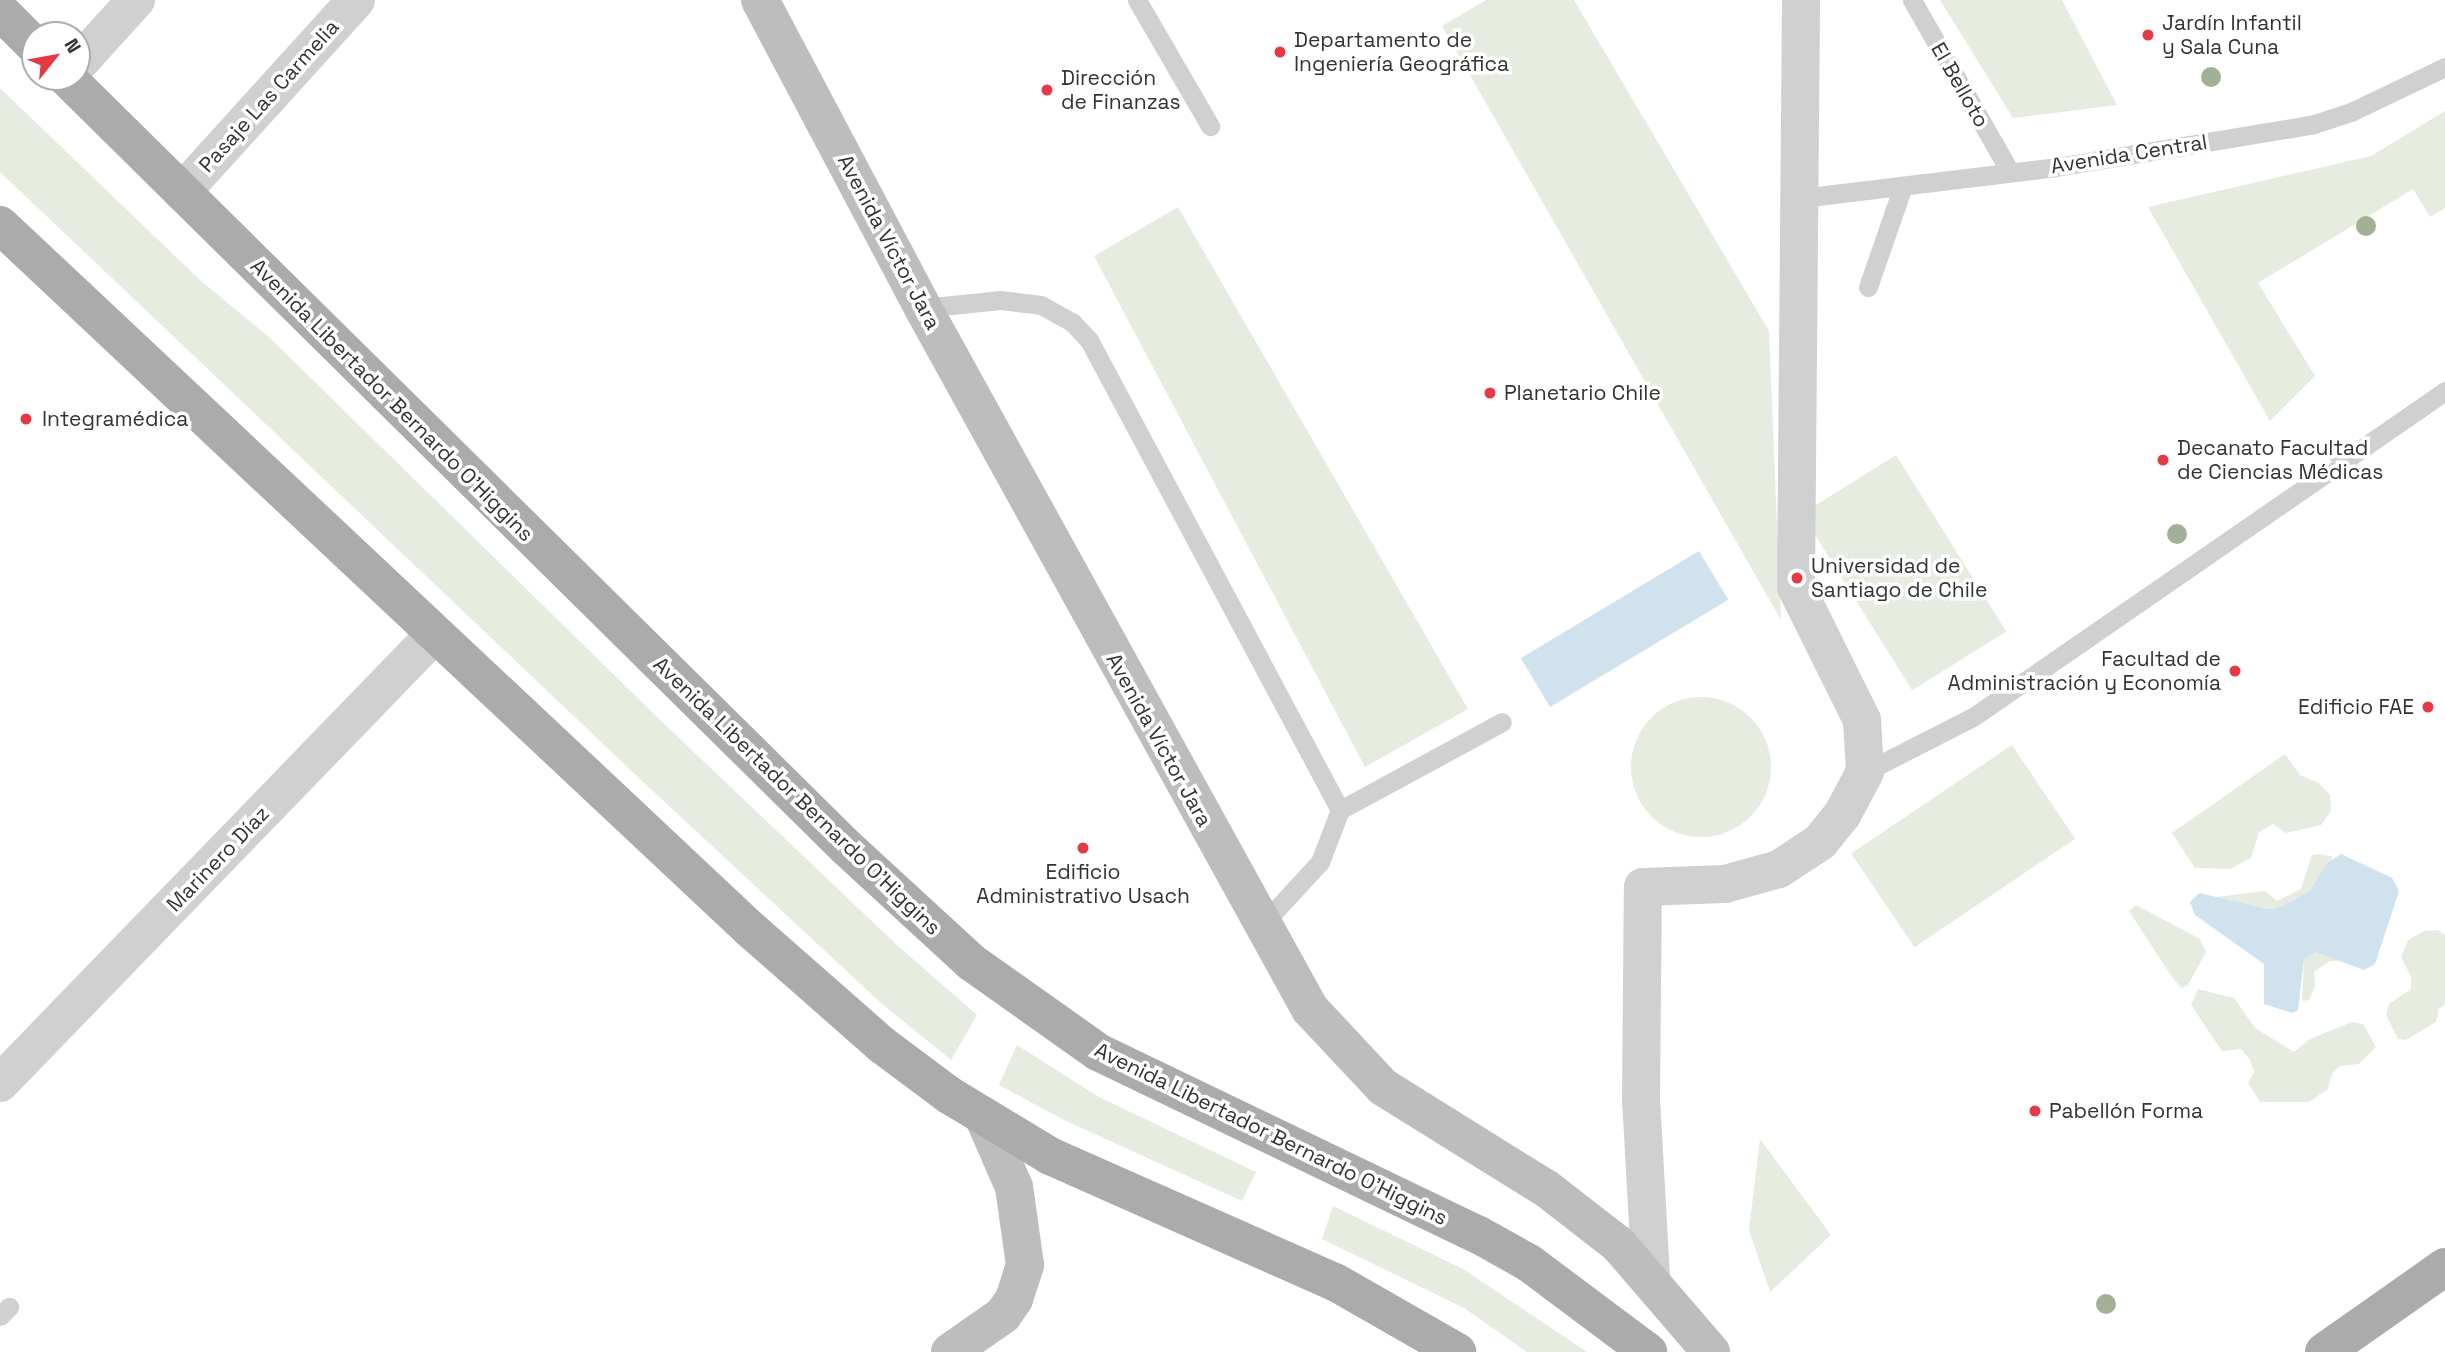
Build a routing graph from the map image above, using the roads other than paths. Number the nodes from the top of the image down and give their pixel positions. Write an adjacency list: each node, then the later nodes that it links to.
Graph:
1 (136, 0): 9 (street)
2 (356, 0): 15 (street, Pasaje Las Carmelia)
3 (760, 0): 19 (main road, Avenida Víctor Jara)
4 (1138, 0): 12 (lane)
5 (1801, 0): 16 (street)
6 (1912, 0): 13 (lane, El Belloto)
7 (0, 11): 8 (main road)
8 (21, 32)
9 (91, 50)
10 (2445, 67): 13 (lane, Avenida Central)
11 (80, 91): 15 (main road, Avenida Libertador Bernardo O'Higgins)
12 (1210, 126)
13 (2008, 170): 14 (lane, Avenida Central)
14 (1903, 187): 16 (lane, Avenida Central); 18 (lane)
15 (181, 192): 32 (main road, Avenida Libertador Bernardo O'Higgins)
16 (1801, 198): 23 (street)
17 (0, 225): 21 (main road)
18 (1868, 287)
19 (923, 308): 24 (lane); 25 (main road, Avenida Víctor Jara)
20 (2445, 391): 23 (lane)
21 (435, 634): 26 (street, Marinero Díaz); 27 (main road)
22 (1502, 722): 24 (lane)
23 (1865, 772): 29 (street)
24 (1340, 810): 25 (lane)
25 (1261, 926): 29 (main road, Avenida Víctor Jara)
26 (0, 1083)
27 (983, 1116): 30 (main road); 31 (main road)
28 (2445, 1267): 34 (main road)
29 (1651, 1278): 33 (main road, Avenida Víctor Jara)
30 (950, 1352)
31 (1457, 1352)
32 (1648, 1352)
33 (1712, 1352)
34 (2324, 1352)

